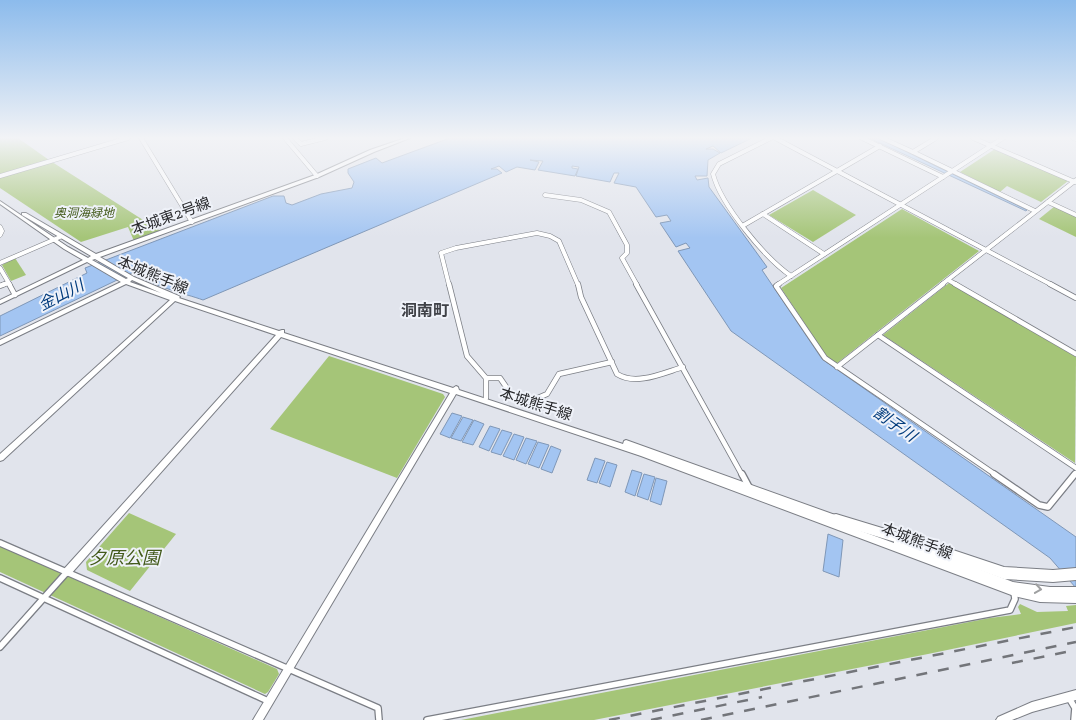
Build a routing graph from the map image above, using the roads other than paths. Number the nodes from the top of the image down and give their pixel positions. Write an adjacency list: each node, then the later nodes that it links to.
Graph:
1 (15, 172): 12 (street)
2 (162, 172): 26 (street)
3 (314, 172): 13 (street)
4 (328, 172): 13 (main road, 本城東2号線)
5 (713, 172): 27 (street)
6 (837, 172): 24 (street)
7 (839, 172): 20 (street)
8 (935, 172): 14 (street)
9 (951, 172): 14 (street)
10 (953, 172): 23 (street)
11 (1051, 172): 15 (street)
12 (0, 176)
13 (318, 176): 26 (main road, 本城東2号線)
14 (945, 176): 20 (street)
15 (1075, 182): 19 (street)
16 (545, 195): 51 (street)
17 (0, 198): 21 (main road, 本城熊手線)
18 (0, 202): 21 (main road, 本城熊手線)
19 (1048, 202): 23 (street); 25 (street)
20 (901, 204): 31 (street); 32 (street)
21 (9, 207): 22 (main road); 30 (main road, 本城熊手線)
22 (0, 211)
23 (1035, 212): 31 (street)
24 (763, 214): 27 (street); 32 (street)
25 (1076, 215)
26 (192, 222): 34 (main road, 本城東2号線)
27 (744, 225): 37 (street)
28 (0, 227): 29 (street)
29 (0, 235)
30 (58, 238): 33 (main road, 本城熊手線); 34 (main road, 本城熊手線); 35 (street)
31 (986, 250): 39 (street); 43 (street)
32 (824, 254): 37 (street)
33 (88, 260): 34 (main road, 本城熊手線); 42 (main road)
34 (94, 261): 38 (main road, 本城熊手線); 38 (main road, 本城熊手線)
35 (0, 263)
36 (0, 268): 40 (street)
37 (791, 276): 52 (street)
38 (127, 278): 44 (main road, 本城熊手線); 46 (main road, 本城熊手線); 48 (main road)
39 (948, 280): 47 (street); 49 (street)
40 (8, 283): 41 (street); 42 (street)
41 (0, 286)
42 (15, 295): 45 (main road)
43 (1076, 298)
44 (173, 300): 46 (main road, 本城熊手線); 56 (main road)
45 (0, 302)
46 (281, 332): 54 (main road, 本城熊手線); 63 (main road)
47 (878, 335): 52 (street); 57 (street)
48 (0, 342)
49 (1076, 354)
50 (612, 362): 51 (street); 53 (street); 53 (street)
51 (683, 367): 59 (street)
52 (836, 367): 58 (street)
53 (486, 378): 55 (street)
54 (456, 390): 55 (main road, 本城熊手線); 59 (main road, 本城熊手線); 71 (main road)
55 (486, 398): 59 (main road, 本城熊手線)
56 (0, 458)
57 (1076, 468)
58 (1076, 473)
59 (750, 490): 60 (main road, 本城熊手線); 66 (main road, 本城熊手線)
60 (836, 519): 62 (highway); 66 (main road, 本城熊手線)
61 (0, 543): 63 (street)
62 (938, 550): 64 (highway)
63 (67, 572): 68 (street); 71 (street)
64 (1076, 574)
65 (0, 578): 68 (street)
66 (1014, 589): 67 (main road, 本城熊手線, one-way to 67); 69 (main road, 本城熊手線); 77 (street)
67 (1076, 591)
68 (44, 598): 70 (street); 73 (street)
69 (1076, 599)
70 (0, 647)
71 (287, 670): 73 (main road); 76 (street)
72 (1072, 696): 74 (main road); 78 (street)
73 (268, 701): 75 (main road)
74 (1007, 719)
75 (258, 720)
76 (379, 720)
77 (427, 720)
78 (1074, 720)

